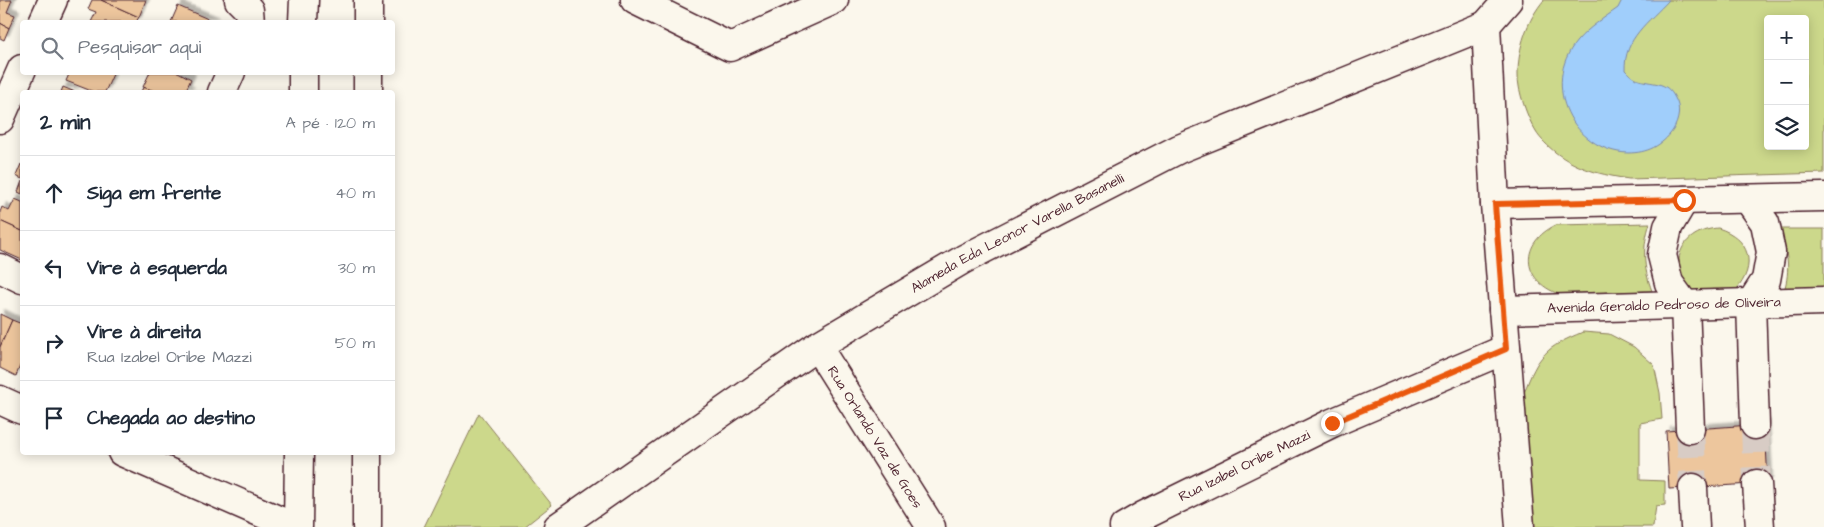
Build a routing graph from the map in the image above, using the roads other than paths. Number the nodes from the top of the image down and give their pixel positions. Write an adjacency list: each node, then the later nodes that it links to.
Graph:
1 (53, 0): 8 (street)
2 (239, 0): 9 (street)
3 (304, 0): 10 (street)
4 (368, 0): 11 (street)
5 (635, 0): 6 (street)
6 (834, 0)
7 (1508, 0): 12 (street, Alameda Eda Leonor Varella Basanelli)
8 (44, 20)
9 (250, 20)
10 (304, 20)
11 (368, 20)
12 (1486, 25): 24 (street); 31 (street, Alameda Eda Leonor Varella Basanelli)
13 (20, 73): 20 (street)
14 (230, 75): 17 (street)
15 (303, 75): 18 (street)
16 (368, 75): 19 (street)
17 (223, 90)
18 (303, 90)
19 (368, 90)
20 (0, 119)
21 (1824, 197): 22 (street)
22 (1748, 199): 23 (street); 28 (street)
23 (1684, 200): 24 (street); 29 (street)
24 (1495, 204): 30 (street)
25 (0, 268): 26 (street)
26 (20, 277)
27 (1824, 301): 28 (street, Avenida Geraldo Pedroso de Oliveira)
28 (1751, 303): 29 (street, Avenida Geraldo Pedroso de Oliveira); 35 (street)
29 (1685, 305): 30 (street, Avenida Geraldo Pedroso de Oliveira); 36 (street)
30 (1503, 310): 32 (street)
31 (817, 346): 44 (street, Alameda Eda Leonor Varella Basanelli); 45 (street, Rua Orlando Vaz de Goes)
32 (1506, 349): 46 (street, Rua Izabel Oribe Mazzi); 47 (street)
33 (0, 400): 34 (street)
34 (20, 409)
35 (1755, 425)
36 (1690, 429)
37 (129, 455): 42 (street)
38 (299, 455): 42 (street)
39 (367, 455): 43 (street)
40 (1758, 484): 49 (street)
41 (1693, 488): 48 (street)
42 (296, 527)
43 (367, 527)
44 (558, 527)
45 (930, 527)
46 (1124, 527)
47 (1520, 527)
48 (1695, 527)
49 (1760, 527)

